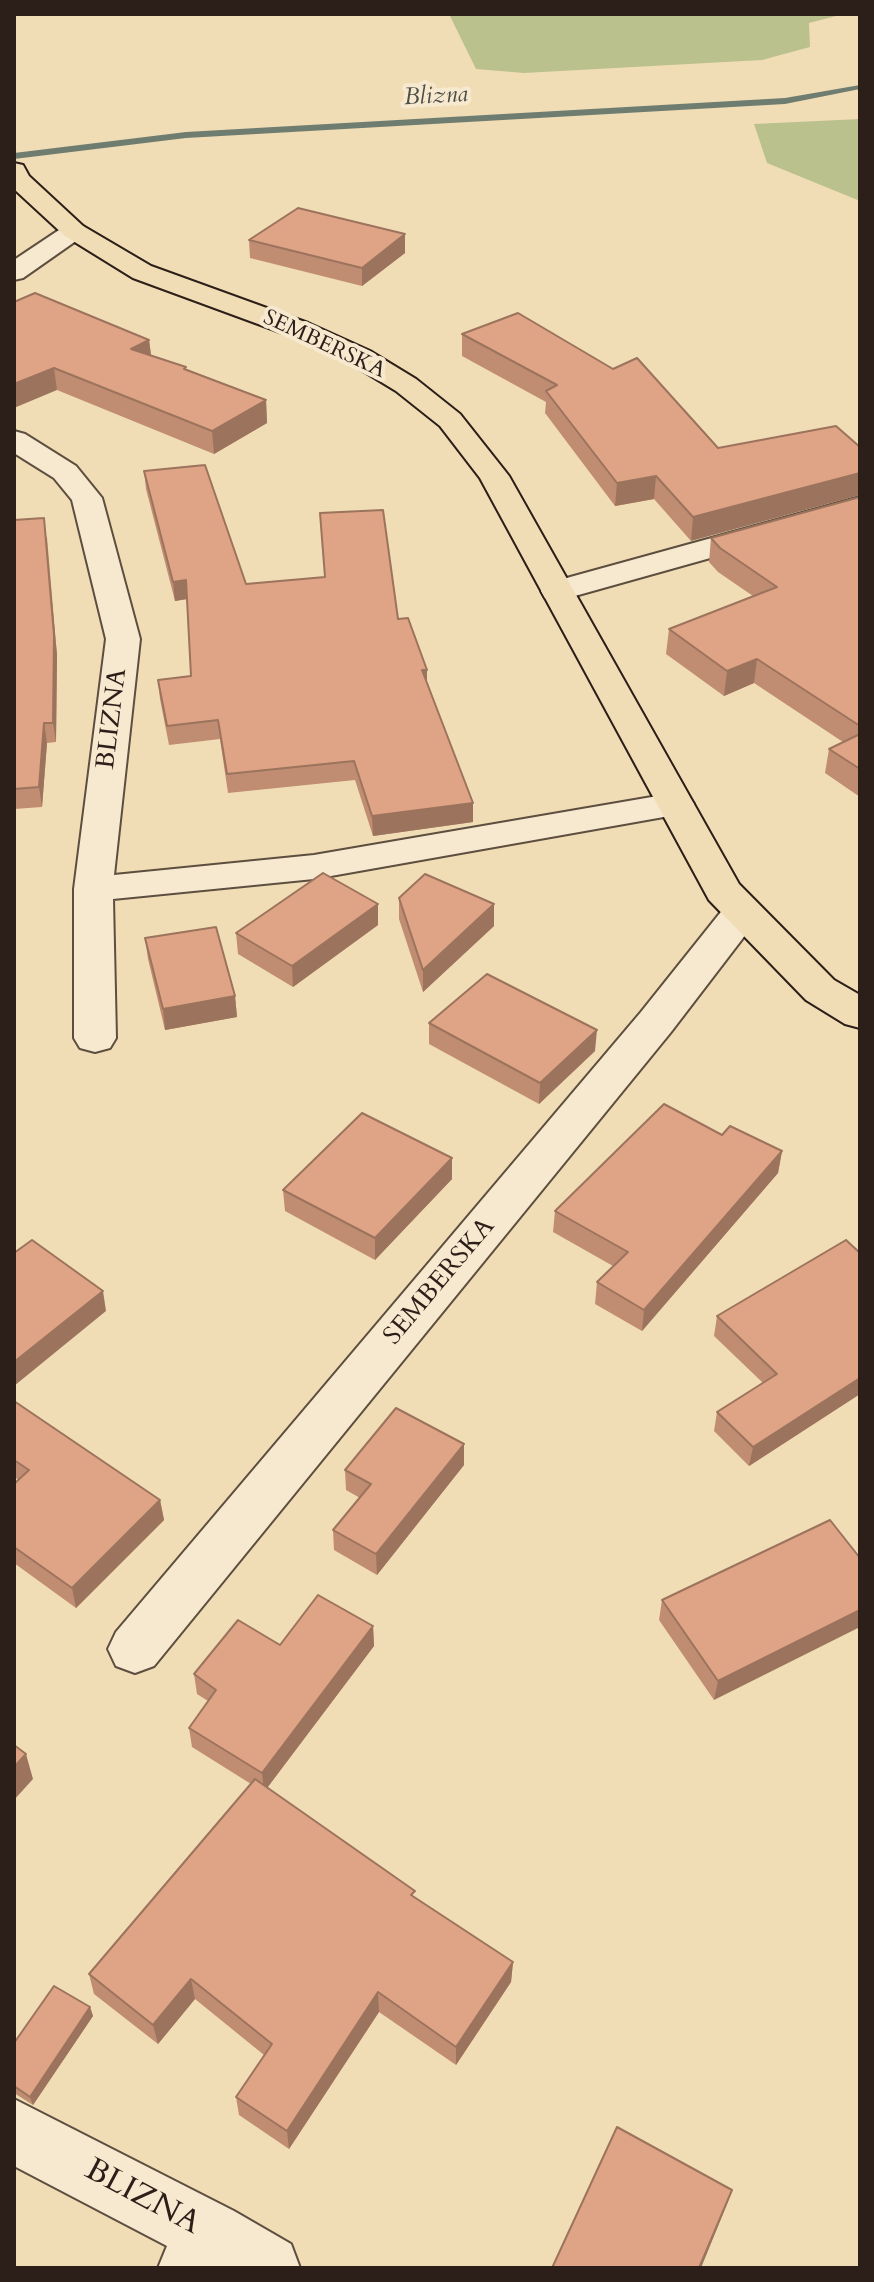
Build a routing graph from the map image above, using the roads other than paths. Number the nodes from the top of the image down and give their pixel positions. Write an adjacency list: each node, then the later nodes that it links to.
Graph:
1 (17, 175): 2 (main road, SEMBERSKA)
2 (74, 231): 3 (street); 6 (main road, SEMBERSKA)
3 (14, 272)
4 (14, 440): 8 (street, BLIZNA)
5 (860, 506): 6 (street)
6 (557, 591): 7 (main road, SEMBERSKA)
7 (675, 804): 8 (street); 9 (main road, SEMBERSKA)
8 (93, 889): 11 (street, BLIZNA)
9 (742, 912): 10 (main road, SEMBERSKA); 12 (street, SEMBERSKA)
10 (860, 1014)
11 (95, 1038)
12 (135, 1649)
13 (14, 2131): 14 (street, BLIZNA)
14 (201, 2251): 15 (street, BLIZNA)
15 (267, 2268)

